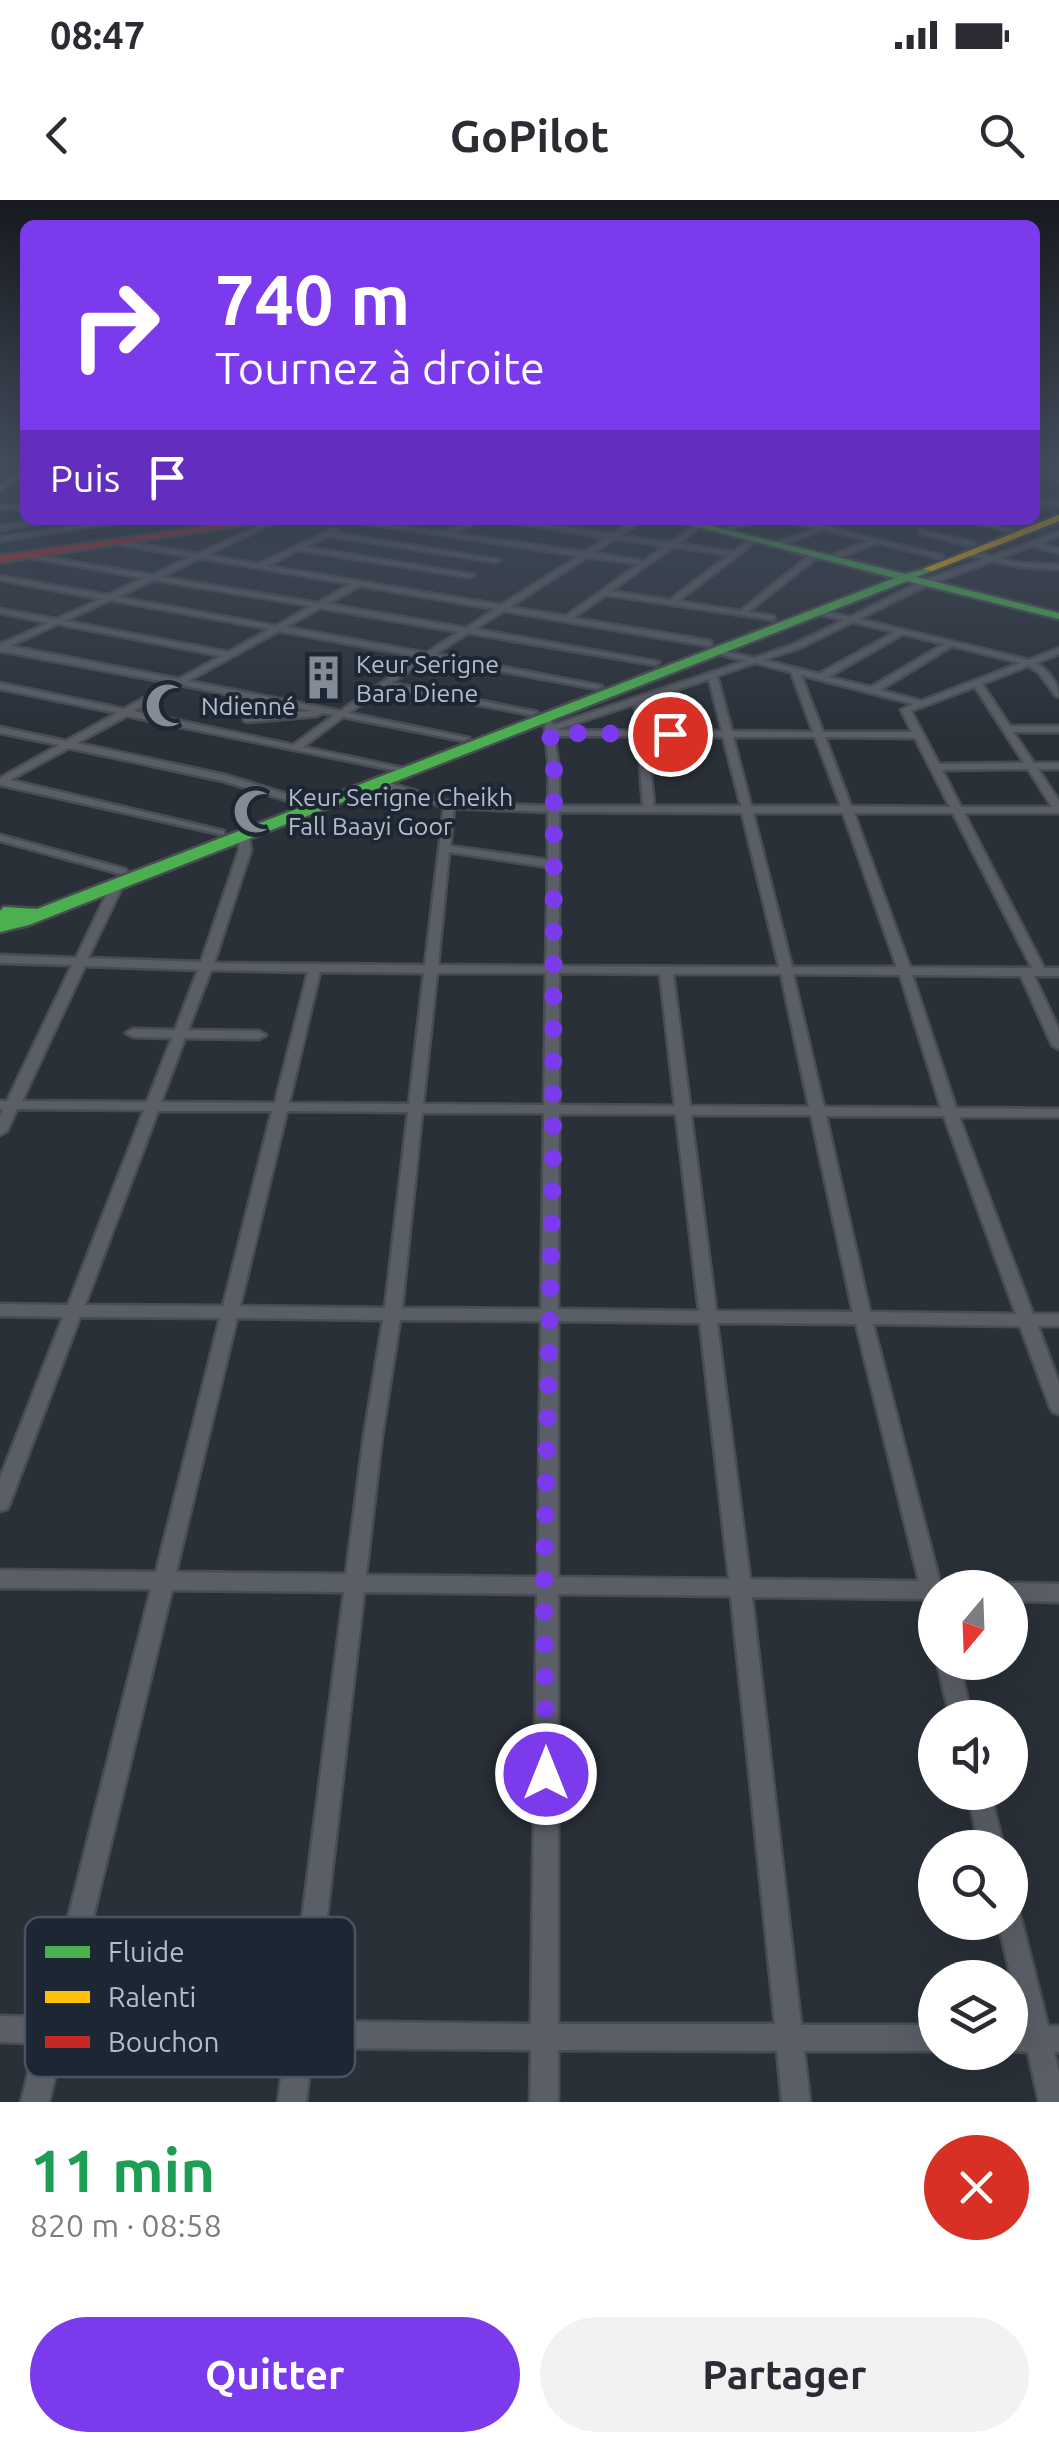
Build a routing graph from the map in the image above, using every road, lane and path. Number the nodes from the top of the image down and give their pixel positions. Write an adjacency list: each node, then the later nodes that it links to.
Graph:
1 (32, 555): 18 (main road)
2 (190, 555): 19 (street)
3 (283, 555): 25 (street)
4 (340, 555): 27 (street)
5 (462, 555): 23 (street)
6 (505, 555): 23 (street)
7 (583, 555): 37 (street)
8 (589, 555): 24 (street)
9 (657, 555): 24 (street)
10 (734, 555): 35 (street)
11 (815, 555): 21 (main road)
12 (831, 555): 21 (street)
13 (934, 555): 20 (street)
14 (944, 555): 20 (main road)
15 (957, 555): 30 (main road)
16 (982, 555): 22 (street)
17 (997, 555): 22 (street)
18 (24, 556): 29 (street)
19 (197, 556): 25 (street); 29 (street)
20 (939, 556): 30 (main road)
21 (824, 557): 30 (main road); 40 (street)
22 (992, 559): 26 (street); 30 (street)
23 (496, 560): 27 (street)
24 (645, 563): 32 (street)
25 (260, 566): 31 (street)
26 (1059, 567)
27 (470, 575): 33 (street)
28 (0, 578): 34 (street)
29 (149, 578): 34 (street); 36 (street)
30 (910, 578): 39 (main road); 42 (main road); 43 (main road); 44 (street)
31 (361, 582): 33 (street); 36 (street)
32 (604, 592): 35 (street); 41 (street)
33 (438, 594): 37 (street)
34 (104, 598): 45 (street); 46 (street)
35 (672, 602): 40 (street)
36 (320, 605): 46 (street); 47 (street)
37 (505, 605): 41 (street); 47 (street)
38 (0, 611): 45 (street)
39 (821, 612): 44 (street); 51 (main road)
40 (742, 613): 43 (street)
41 (570, 616): 51 (street)
42 (1059, 616)
43 (771, 618): 51 (main road)
44 (849, 618): 48 (street); 55 (street)
45 (56, 622): 50 (street); 53 (street)
46 (277, 630): 53 (street); 54 (street)
47 (468, 630): 54 (street); 57 (street)
48 (903, 631): 49 (street); 60 (street)
49 (952, 643): 56 (street); 66 (street)
50 (1, 647): 61 (street)
51 (713, 647): 55 (street); 57 (main road)
52 (1059, 651): 56 (street)
53 (231, 655): 61 (street)
54 (428, 656): 63 (street); 65 (street)
55 (755, 662): 58 (street); 59 (street)
56 (1028, 662): 62 (street); 67 (street)
57 (666, 664): 59 (street); 65 (main road); 75 (main road)
58 (794, 671): 60 (street); 82 (street)
59 (708, 674): 69 (street); 81 (street)
60 (818, 678): 66 (street)
61 (182, 682): 68 (street); 72 (street)
62 (976, 682): 70 (street); 76 (street)
63 (383, 684): 73 (street); 75 (street)
64 (0, 686): 72 (street)
65 (597, 686): 75 (main road)
66 (871, 691): 70 (street)
67 (1059, 694)
68 (257, 697): 71 (street); 74 (street)
69 (639, 698): 75 (street); 80 (street)
70 (918, 702): 83 (street)
71 (330, 711): 73 (street); 74 (street)
72 (128, 712): 79 (street); 85 (street)
73 (345, 713): 84 (street); 86 (street)
74 (247, 719): 79 (street)
75 (545, 723): 80 (street); 84 (main road); 90 (main road); 94 (street)
76 (1009, 729): 77 (street); 87 (street)
77 (1059, 729)
78 (0, 730): 85 (street)
79 (224, 732): 86 (street)
80 (641, 734): 81 (street); 96 (street)
81 (728, 734): 82 (street); 97 (street)
82 (818, 735): 83 (street); 95 (street)
83 (918, 736): 89 (street)
84 (464, 738): 90 (main road)
85 (68, 744): 91 (street); 92 (street)
86 (296, 747): 90 (street)
87 (1033, 766): 88 (street); 89 (street); 99 (street)
88 (1059, 766)
89 (934, 767): 98 (street)
90 (390, 773): 92 (main road); 93 (street); 101 (main road)
91 (0, 781): 100 (street)
92 (303, 802): 100 (main road)
93 (449, 805): 94 (street); 103 (street)
94 (551, 808): 96 (street); 104 (street)
95 (844, 808): 97 (street); 98 (street); 115 (street)
96 (648, 809): 97 (street)
97 (746, 809): 114 (street)
98 (960, 809): 99 (street); 116 (street)
99 (1059, 809)
100 (220, 833): 105 (main road)
101 (244, 834): 105 (main road); 109 (street)
102 (0, 838): 105 (street)
103 (444, 848): 104 (street); 111 (street)
104 (552, 864): 112 (street)
105 (119, 878): 106 (main road); 108 (street)
106 (8, 916)
107 (0, 958): 108 (street)
108 (78, 964): 109 (street); 123 (street)
109 (204, 966): 110 (street); 120 (street)
110 (314, 968): 111 (street); 125 (street)
111 (434, 968): 112 (street); 126 (street)
112 (552, 969): 113 (street); 124 (street)
113 (666, 970): 114 (street); 127 (street)
114 (786, 970): 115 (street); 128 (street)
115 (905, 971): 116 (street); 129 (street)
116 (1033, 972): 117 (street); 121 (street)
117 (1059, 972)
118 (133, 1033): 120 (street)
119 (259, 1035): 120 (street)
120 (178, 1036): 122 (street)
121 (1059, 1045)
122 (155, 1105): 123 (street); 125 (street); 133 (street)
123 (6, 1106): 131 (street)
124 (551, 1107): 126 (street); 127 (street); 136 (street)
125 (280, 1108): 126 (street); 135 (street)
126 (414, 1109): 134 (street)
127 (680, 1109): 128 (street); 137 (street)
128 (820, 1111): 129 (street); 138 (street)
129 (950, 1112): 130 (street); 139 (street)
130 (1059, 1113)
131 (0, 1131)
132 (0, 1310): 133 (street)
133 (72, 1311): 135 (street); 142 (street)
134 (393, 1312): 135 (street); 136 (street); 146 (street)
135 (229, 1313): 145 (street)
136 (550, 1313): 137 (street); 147 (street)
137 (707, 1313): 138 (street); 148 (street)
138 (863, 1317): 139 (street); 143 (street)
139 (1026, 1320): 140 (street); 141 (street)
140 (1059, 1320)
141 (1059, 1408)
142 (0, 1503)
143 (928, 1570)
144 (0, 1578): 145 (street)
145 (163, 1580): 146 (street); 152 (street)
146 (357, 1580): 147 (street); 153 (street)
147 (544, 1584): 148 (street); 158 (street)
148 (740, 1589): 151 (street); 159 (street)
149 (1028, 1592): 150 (street)
150 (1059, 1593)
151 (918, 1595)
152 (80, 1917)
153 (315, 1917)
154 (1016, 1940): 161 (street)
155 (0, 2029): 156 (street)
156 (25, 2029)
157 (355, 2034): 158 (street)
158 (545, 2036): 159 (street); 166 (street)
159 (787, 2037): 160 (street); 167 (street)
160 (918, 2038)
161 (1049, 2039): 168 (street)
162 (41, 2077): 164 (street)
163 (295, 2077): 165 (street)
164 (35, 2102)
165 (292, 2102)
166 (544, 2102)
167 (796, 2102)
168 (1053, 2102)

